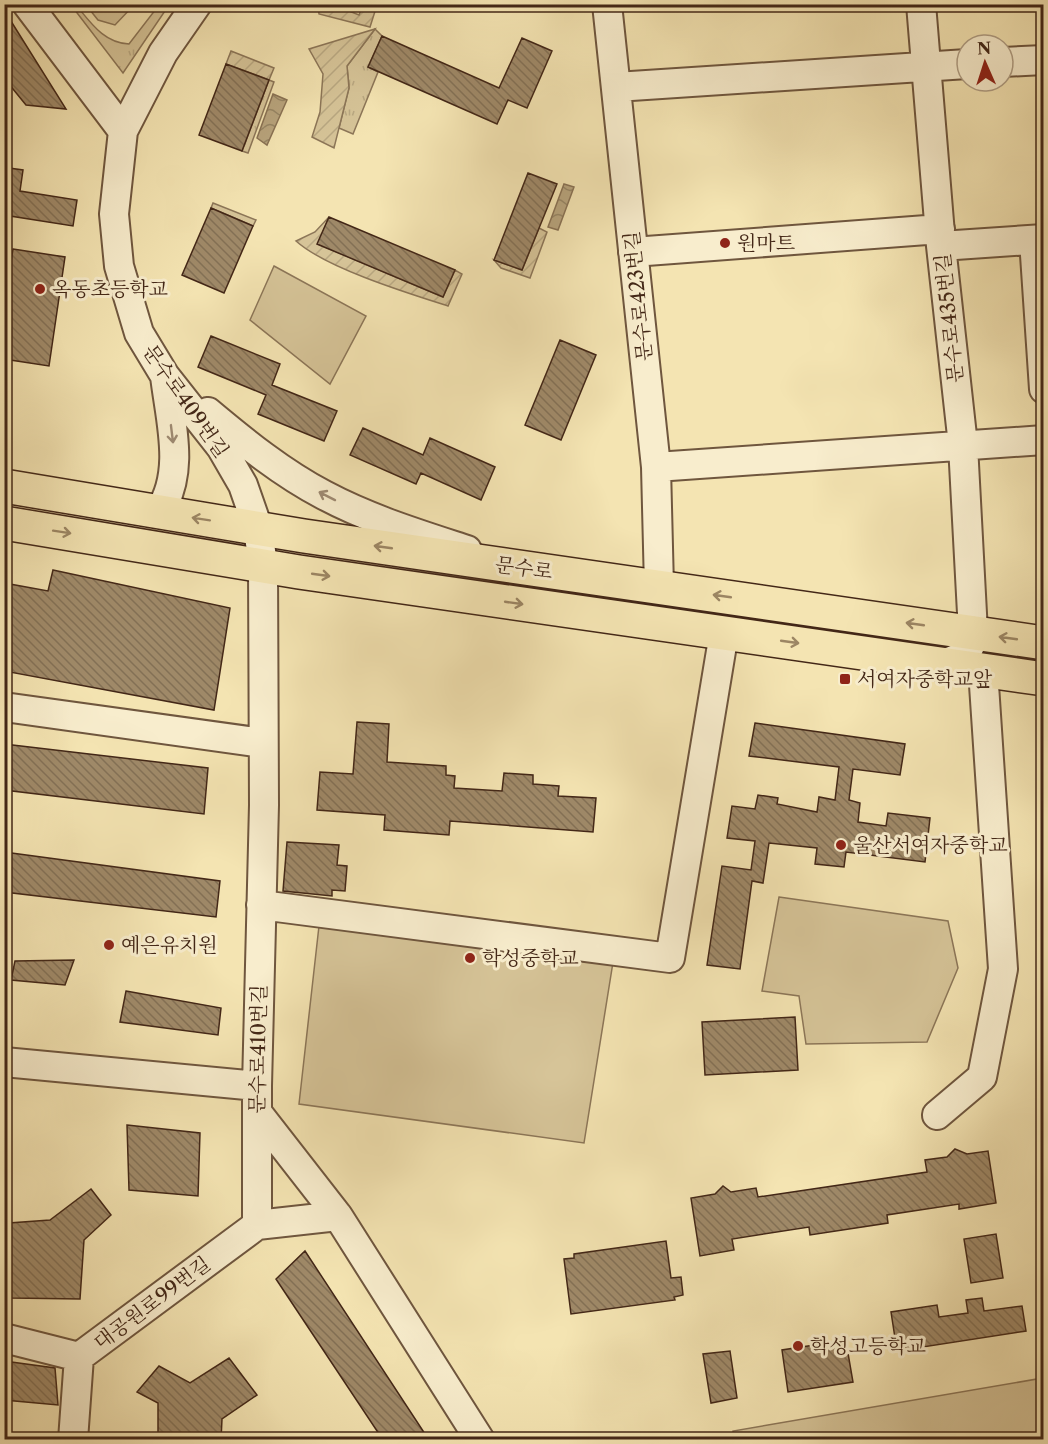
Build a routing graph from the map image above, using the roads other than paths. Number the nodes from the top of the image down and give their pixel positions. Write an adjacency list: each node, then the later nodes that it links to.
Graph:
1 (27, 4): 10 (street)
2 (197, 4): 10 (street, 문수로409번길)
3 (607, 4): 9 (street, 문수로423번길)
4 (921, 4): 8 (street, 문수로435번길)
5 (1044, 60): 6 (street)
6 (1015, 61)
7 (955, 65): 8 (street)
8 (927, 66): 9 (street); 11 (street, 문수로435번길)
9 (616, 87): 13 (street, 문수로423번길)
10 (123, 131): 14 (street, 문수로409번길)
11 (941, 238): 12 (street); 13 (street); 17 (street, 문수로435번길)
12 (1039, 240): 15 (street)
13 (633, 252): 18 (street, 문수로423번길)
14 (165, 376): 20 (street, one-way to 20); 22 (street, 문수로409번길); 24 (street, one-way to 14)
15 (1044, 389)
16 (1044, 440): 17 (street)
17 (963, 445): 18 (street); 26 (street, 문수로435번길)
18 (656, 467): 25 (street, 문수로423번길)
19 (4, 486): 20 (main road, 문수로)
20 (159, 512): 22 (main road, 문수로, one-way to 20)
21 (4, 523): 23 (main road, 문수로, one-way to 23)
22 (258, 528): 23 (street, 문수로410번길); 24 (main road, 문수로, one-way to 22)
23 (263, 566): 27 (main road, 문수로, one-way to 27); 33 (street, 문수로410번길)
24 (520, 567): 25 (main road, 문수로)
25 (659, 587): 26 (main road, 문수로, one-way to 25)
26 (973, 632): 28 (main road, 문수로, one-way to 26); 29 (street)
27 (724, 633): 29 (main road, 문수로, one-way to 29); 34 (street)
28 (1044, 643)
29 (937, 664): 30 (main road, 문수로)
30 (983, 670): 31 (main road, 문수로); 37 (street)
31 (1044, 679)
32 (4, 707): 33 (street)
33 (263, 742): 34 (street, 문수로410번길)
34 (261, 905): 36 (street, 문수로410번길)
35 (4, 1062): 36 (street)
36 (257, 1099): 38 (street); 39 (street, 문수로410번길)
37 (937, 1115)
38 (338, 1216): 39 (street); 43 (street)
39 (257, 1225): 41 (street, 대공원로99번길)
40 (4, 1338): 41 (street, 대공원로99번길)
41 (79, 1357): 42 (street)
42 (73, 1440)
43 (480, 1440)

